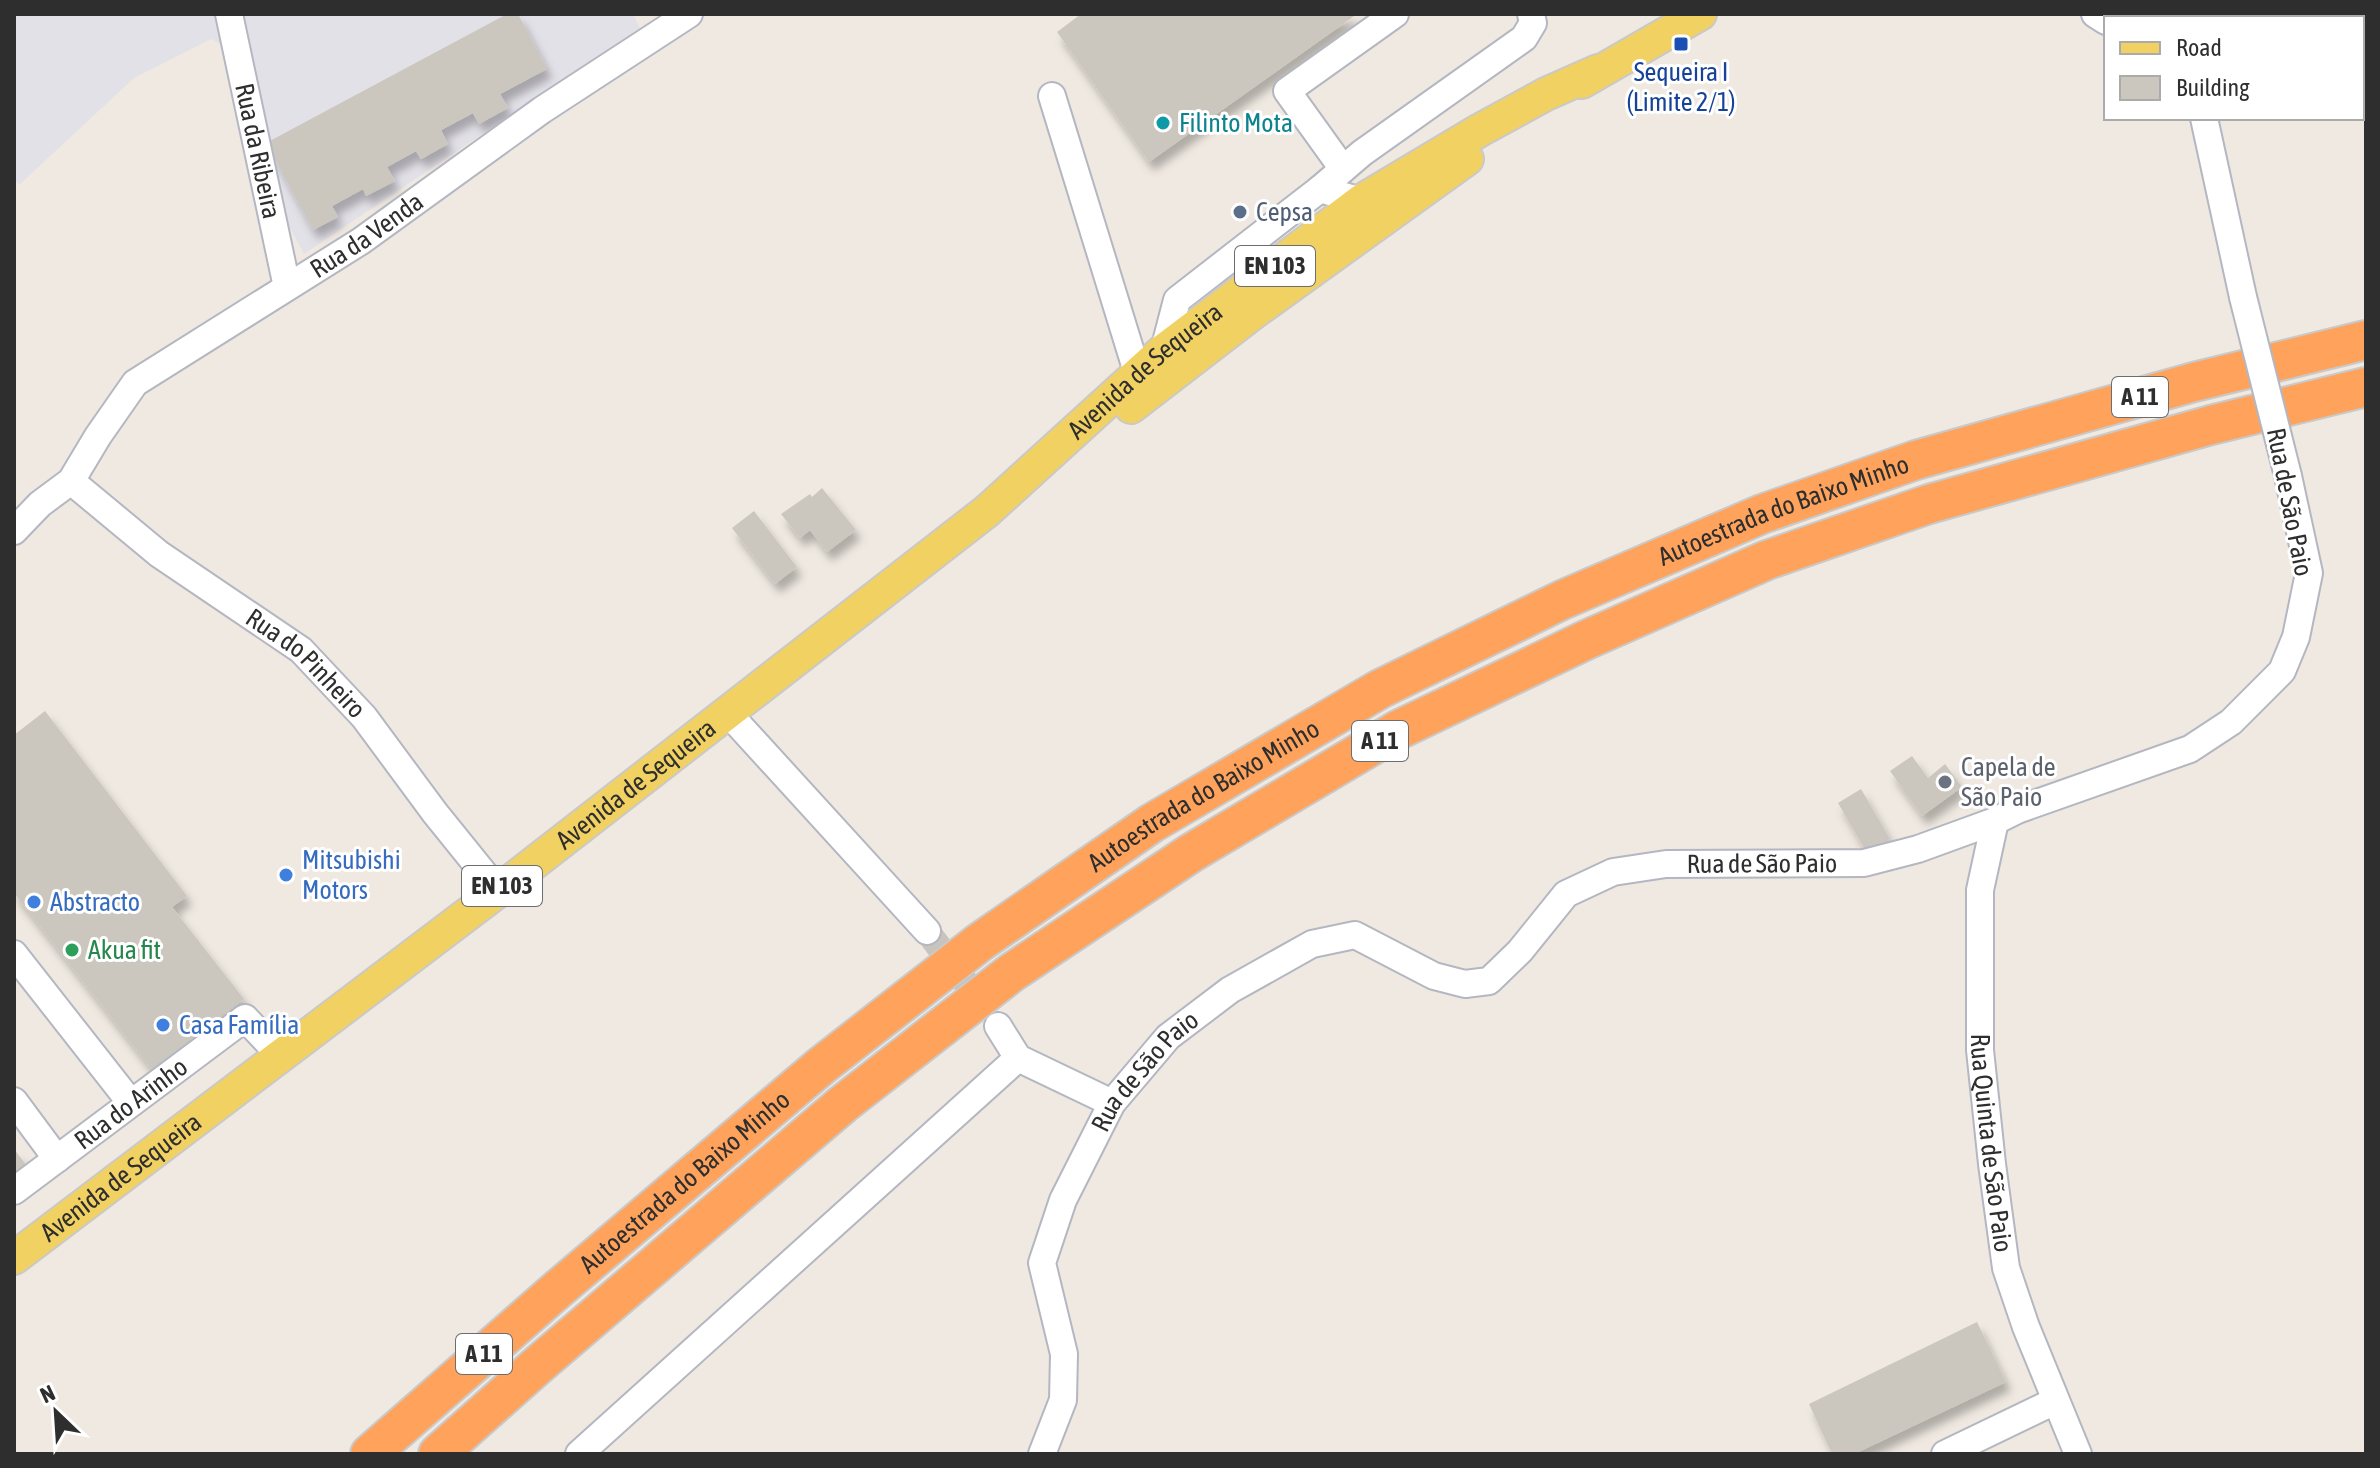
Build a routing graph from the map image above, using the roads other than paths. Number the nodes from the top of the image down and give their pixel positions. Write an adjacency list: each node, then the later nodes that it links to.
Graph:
1 (229, 14): 13 (street, Rua da Ribeira)
2 (689, 14): 13 (street, Rua da Venda)
3 (1395, 14): 9 (street)
4 (1531, 14): 9 (street)
5 (1700, 14): 6 (main road, Avenida de Sequeira / EN 103)
6 (1598, 71): 11 (main road, Avenida de Sequeira / EN 103); 12 (main road, Avenida de Sequeira / EN 103)
7 (1052, 96): 17 (street)
8 (2204, 120): 23 (street, Rua de São Paio, bridge)
9 (1343, 169): 10 (street)
10 (1320, 189): 11 (street); 15 (street)
11 (1361, 201): 12 (street); 15 (main road, Avenida de Sequeira / EN 103)
12 (1291, 286): 14 (main road, Avenida de Sequeira / EN 103)
13 (287, 287): 19 (street, Rua da Venda)
14 (1253, 313): 15 (street); 20 (main road, Avenida de Sequeira / EN 103)
15 (1184, 321): 17 (main road, Avenida de Sequeira / EN 103)
16 (2366, 340): 37 (highway, Autoestrada do Baixo Minho / A 11)
17 (1138, 375): 20 (main road, Avenida de Sequeira / EN 103)
18 (2366, 387): 38 (highway, Autoestrada do Baixo Minho / A 11)
19 (71, 481): 21 (street); 24 (street, Rua do Pinheiro)
20 (987, 511): 22 (main road, Avenida de Sequeira / EN 103)
21 (14, 531)
22 (727, 712): 24 (main road, Avenida de Sequeira / EN 103); 25 (street)
23 (1995, 821): 32 (street, Rua de São Paio); 36 (street, Rua Quinta de São Paio)
24 (498, 891): 28 (main road, Avenida de Sequeira / EN 103)
25 (927, 931)
26 (14, 954): 31 (street)
27 (998, 1026): 29 (street)
28 (280, 1055): 31 (street, Rua do Arinho); 35 (main road, Avenida de Sequeira / EN 103)
29 (1018, 1058): 32 (street); 39 (street)
30 (14, 1101): 33 (street)
31 (131, 1103): 33 (street, Rua do Arinho)
32 (1112, 1103): 40 (street, Rua de São Paio)
33 (57, 1159): 34 (street, Rua do Arinho)
34 (14, 1191)
35 (14, 1258)
36 (2055, 1401): 41 (street); 42 (street, Rua Quinta de São Paio)
37 (370, 1454)
38 (438, 1454)
39 (579, 1454)
40 (1042, 1454)
41 (1945, 1454)
42 (2078, 1454)

